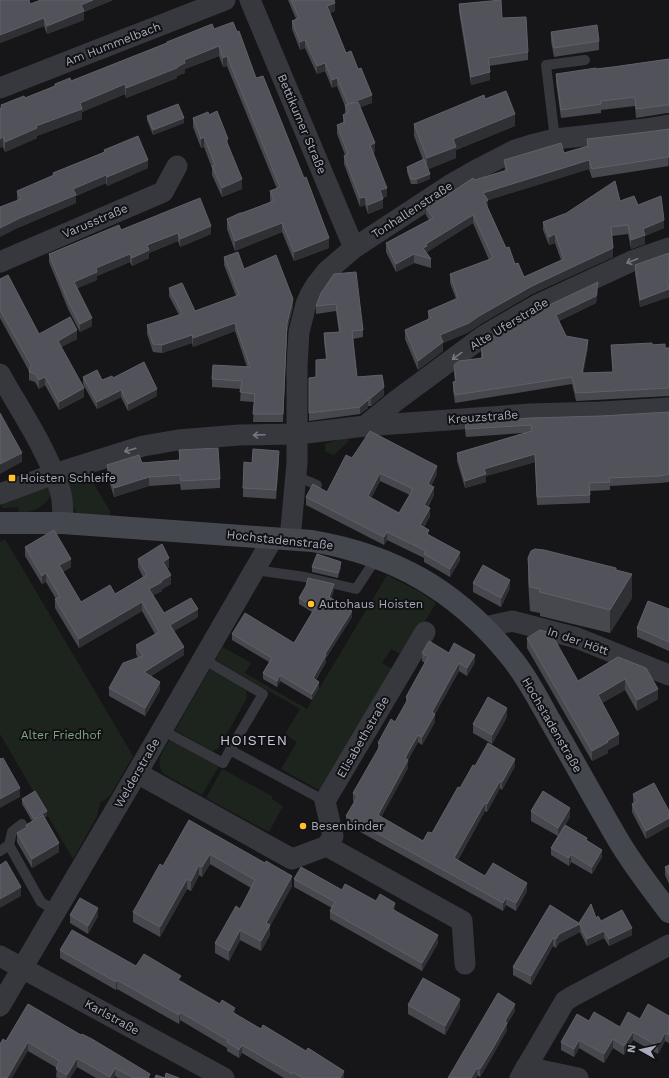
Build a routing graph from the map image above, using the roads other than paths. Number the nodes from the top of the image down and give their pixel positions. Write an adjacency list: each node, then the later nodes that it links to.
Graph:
1 (225, 0): 4 (street, Am Hummelbach)
2 (250, 0): 8 (street, Bettikumer Straße)
3 (585, 60): 6 (lane)
4 (0, 88)
5 (669, 125): 6 (street, Tonhallenstraße)
6 (555, 139): 8 (street, Tonhallenstraße)
7 (177, 166): 10 (street, Varusstraße)
8 (354, 248): 14 (street, Tonhallenstraße)
9 (669, 248): 13 (street, Alte Uferstraße, one-way to 13)
10 (0, 262)
11 (0, 374): 15 (street)
12 (669, 408): 13 (street, Kreuzstraße)
13 (365, 426): 14 (street, Kreuzstraße)
14 (298, 434): 15 (street, Kreuzstraße, one-way to 15); 16 (street)
15 (54, 474): 18 (street, Kreuzstraße); 20 (street)
16 (296, 476): 17 (lane); 21 (street)
17 (317, 485)
18 (0, 494)
19 (0, 523): 20 (main road, Hochstadenstraße)
20 (63, 523): 21 (main road, Hochstadenstraße)
21 (282, 539): 22 (main road, Hochstadenstraße); 23 (street, Welderstraße)
22 (377, 557): 23 (lane); 24 (main road, Hochstadenstraße)
23 (255, 570): 26 (street, Welderstraße)
24 (485, 627): 27 (street, In der Hött); 37 (main road, Hochstadenstraße)
25 (425, 632): 31 (street, Elisabethstraße)
26 (203, 659): 28 (street, Welderstraße); 29 (lane)
27 (669, 675)
28 (162, 730): 29 (lane); 30 (street, Welderstraße)
29 (230, 750): 31 (lane)
30 (137, 773): 34 (street); 36 (street, Welderstraße)
31 (325, 801): 34 (street)
32 (22, 824): 33 (lane)
33 (9, 845): 35 (lane); 36 (lane)
34 (327, 846): 40 (street)
35 (0, 851)
36 (56, 911): 41 (street, Welderstraße)
37 (669, 912)
38 (669, 944): 43 (street)
39 (0, 956): 41 (street, Karlstraße)
40 (465, 964)
41 (22, 968): 42 (street, Welderstraße); 44 (street, Karlstraße)
42 (0, 1006)
43 (523, 1073): 45 (street)
44 (224, 1078)
45 (578, 1078)

